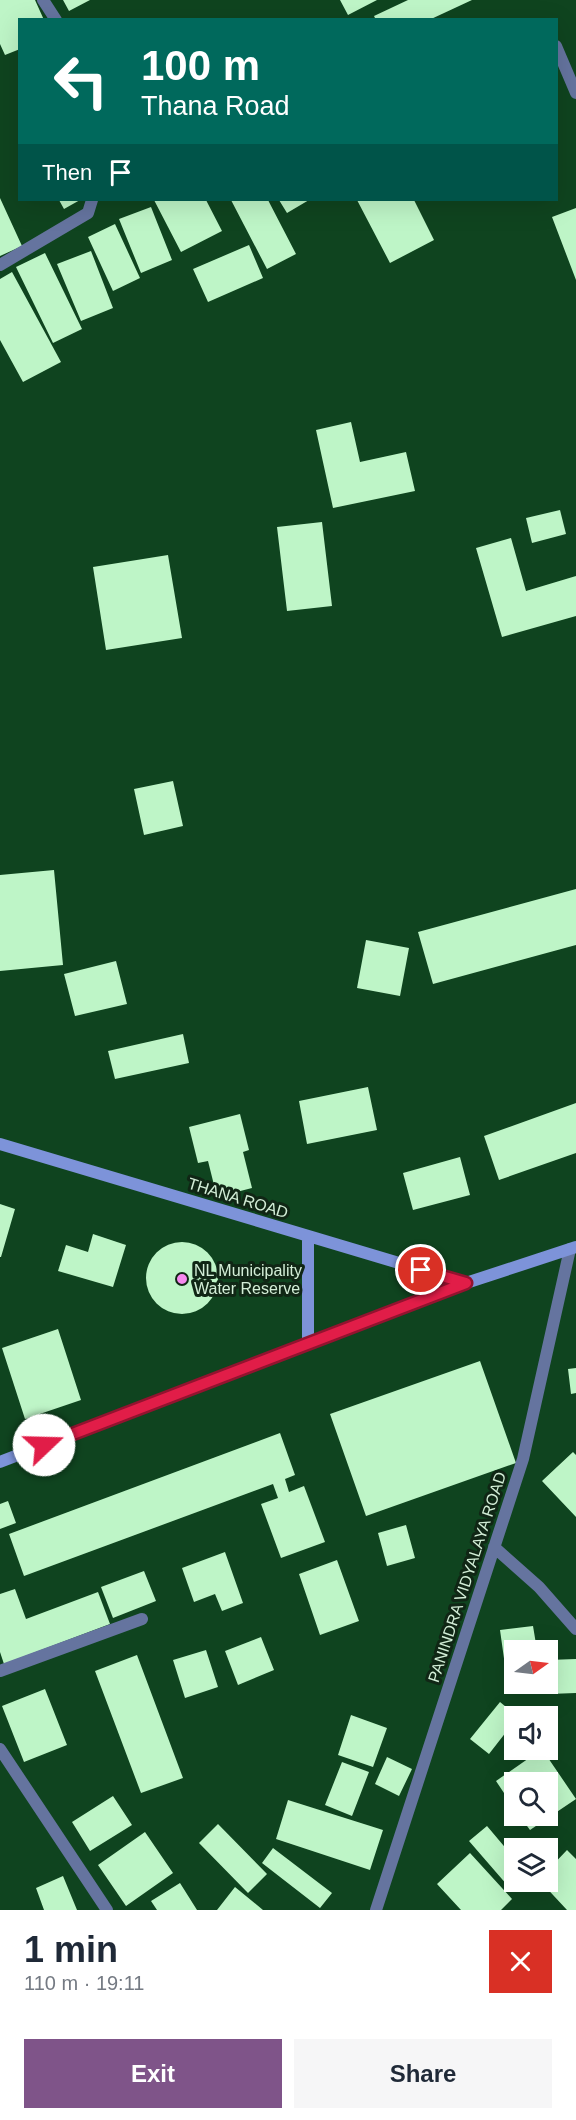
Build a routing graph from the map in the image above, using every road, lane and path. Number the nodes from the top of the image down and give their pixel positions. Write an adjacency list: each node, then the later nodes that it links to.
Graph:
1 (43, 0): 2 (street)
2 (55, 18)
3 (558, 51): 4 (street)
4 (576, 93)
5 (92, 201): 6 (street)
6 (0, 265)
7 (0, 1144): 8 (street, THANA ROAD)
8 (308, 1237): 10 (street, THANA ROAD); 11 (street)
9 (573, 1248): 10 (street); 13 (street, PANINDRA VIDYALAYA ROAD)
10 (466, 1283): 11 (street)
11 (308, 1344): 12 (street)
12 (0, 1462)
13 (494, 1547): 15 (street); 19 (street, PANINDRA VIDYALAYA ROAD)
14 (142, 1619): 16 (street)
15 (576, 1629)
16 (0, 1671)
17 (0, 1749): 18 (street)
18 (107, 1910)
19 (376, 1910)

